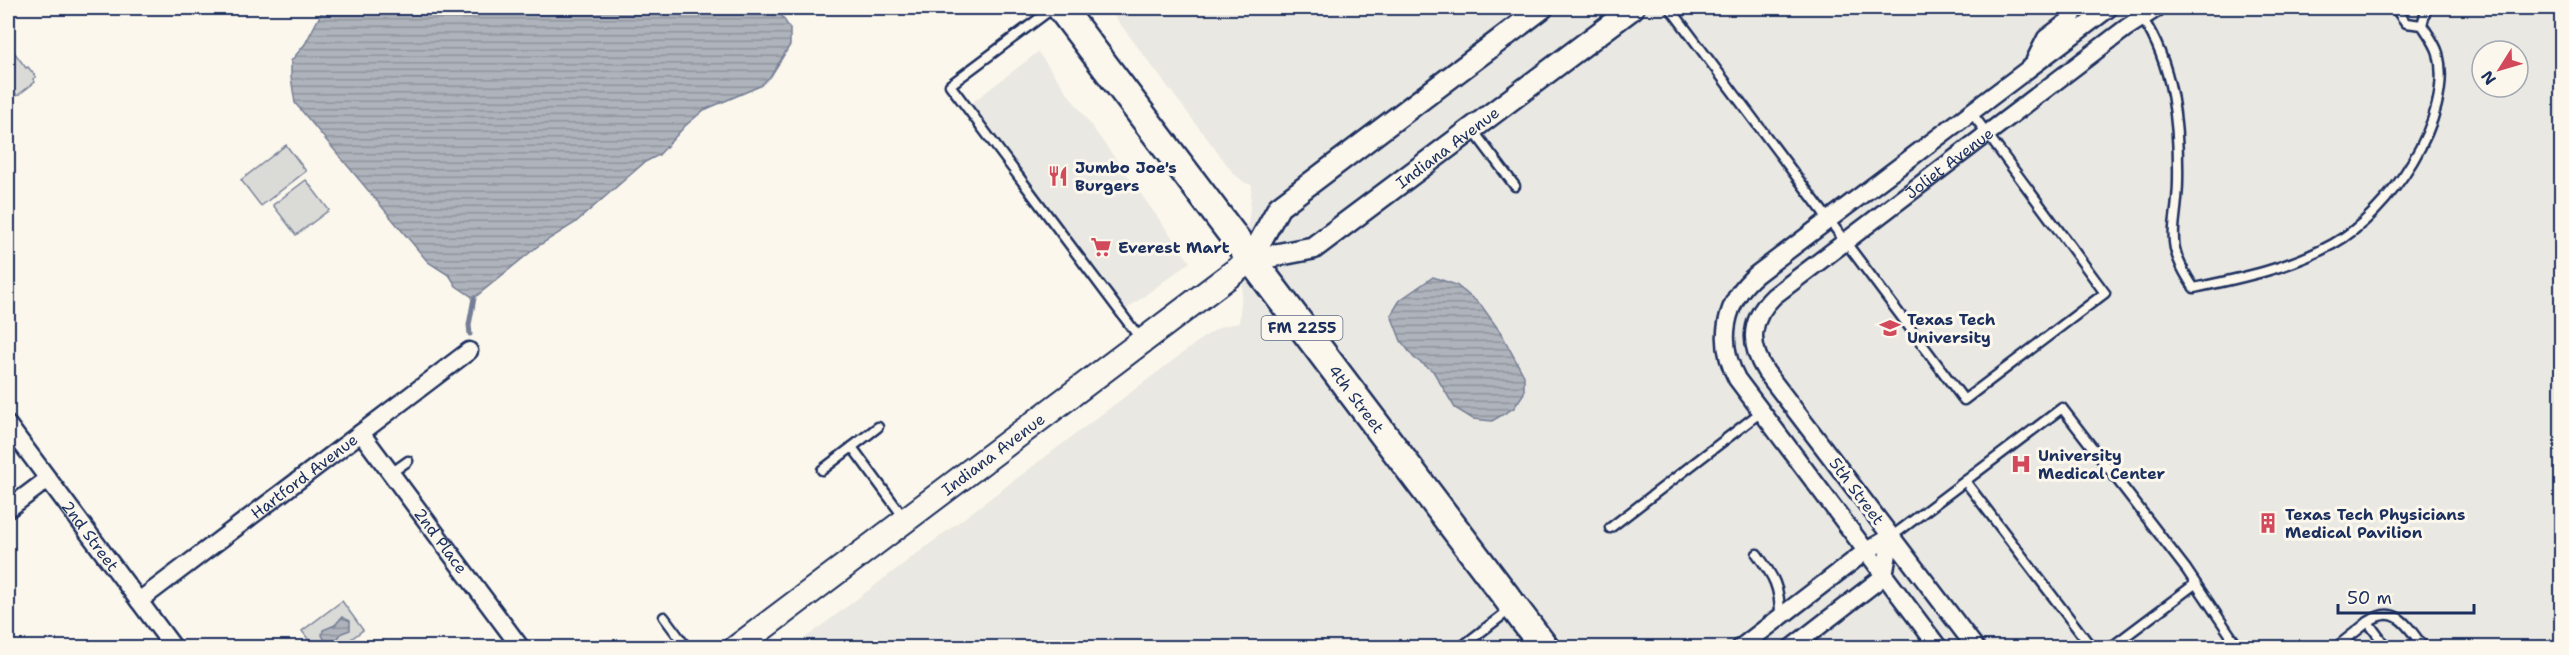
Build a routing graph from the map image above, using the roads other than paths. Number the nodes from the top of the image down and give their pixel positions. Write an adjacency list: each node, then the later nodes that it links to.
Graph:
1 (1053, 8): 23 (lane)
2 (1061, 8): 20 (main road, 4th Street / FM 2255)
3 (1542, 8): 20 (street, Indiana Avenue)
4 (1633, 8): 15 (street, Indiana Avenue)
5 (1670, 8): 18 (lane)
6 (2076, 8): 13 (street)
7 (2109, 8): 13 (street, Joliet Avenue)
8 (2157, 8): 11 (street, Joliet Avenue)
9 (2395, 8): 12 (lane)
10 (2424, 8): 12 (lane)
11 (2137, 11): 12 (lane); 16 (street, Joliet Avenue)
12 (2422, 26)
13 (2033, 64): 14 (street, Joliet Avenue)
14 (1971, 112): 16 (lane); 18 (street, Joliet Avenue)
15 (1472, 129): 17 (lane); 20 (street, Indiana Avenue)
16 (1988, 134): 19 (street, Joliet Avenue); 19 (lane)
17 (1515, 186)
18 (1829, 219): 19 (lane); 22 (street, Joliet Avenue)
19 (1845, 241): 21 (street, Joliet Avenue)
20 (1250, 260): 23 (main road, Indiana Avenue); 44 (main road, 4th Street / FM 2255)
21 (1753, 329): 38 (street, 5th Street)
22 (1725, 330): 25 (street, 5th Street)
23 (1142, 341): 36 (main road, Indiana Avenue)
24 (469, 351): 28 (street, Hartford Avenue)
25 (1761, 412): 37 (lane); 39 (street, 5th Street)
26 (8, 425): 33 (street, 2nd Street)
27 (878, 427): 29 (lane)
28 (361, 433): 32 (street, 2nd Place); 43 (street, Hartford Avenue)
29 (852, 447): 31 (lane); 36 (lane)
30 (408, 461): 32 (lane)
31 (822, 470)
32 (391, 473): 49 (street, 2nd Place)
33 (48, 479): 35 (street); 43 (street, 2nd Street)
34 (1965, 481): 38 (lane); 42 (lane); 58 (lane)
35 (8, 509)
36 (905, 519): 51 (main road, Indiana Avenue)
37 (1610, 528)
38 (1892, 537): 39 (street); 41 (street); 57 (street, 5th Street)
39 (1866, 551): 41 (street, 5th Street); 46 (street)
40 (1756, 554): 46 (lane)
41 (1884, 576): 55 (street); 56 (street, 5th Street)
42 (2195, 584): 59 (lane); 60 (lane)
43 (140, 601): 48 (street, 2nd Street)
44 (1513, 606): 52 (lane); 53 (main road, 4th Street / FM 2255)
45 (664, 617): 50 (lane)
46 (1780, 617): 54 (street)
47 (2368, 622): 61 (lane); 62 (lane); 63 (lane)
48 (174, 648)
49 (521, 648)
50 (687, 648)
51 (736, 648)
52 (1460, 648)
53 (1545, 648)
54 (1740, 648)
55 (1791, 648)
56 (1939, 648)
57 (1976, 648)
58 (2092, 648)
59 (2110, 648)
60 (2239, 648)
61 (2335, 648)
62 (2387, 648)
63 (2424, 648)

